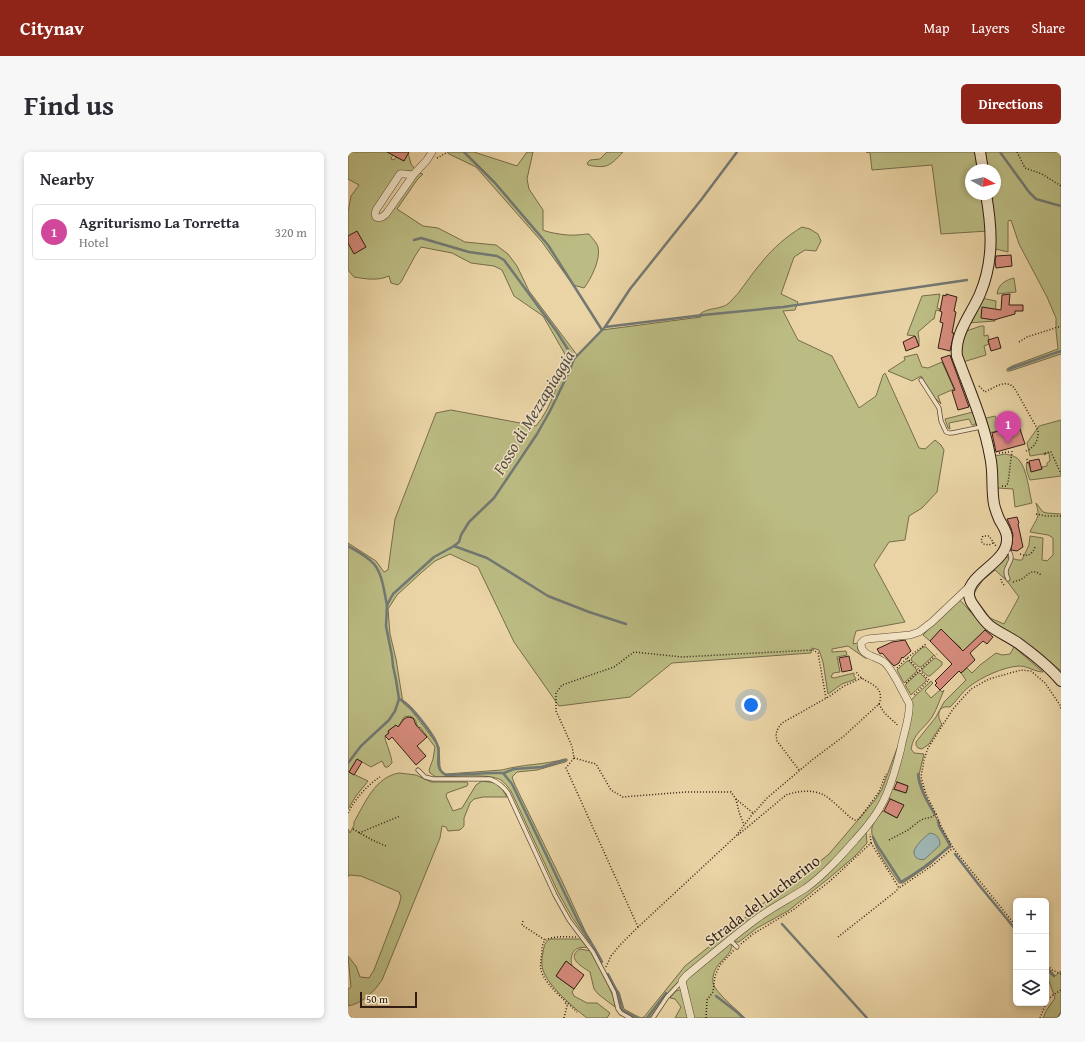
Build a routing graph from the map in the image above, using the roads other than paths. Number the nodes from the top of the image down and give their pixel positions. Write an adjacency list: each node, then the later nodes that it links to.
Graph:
1 (432, 152): 4 (street)
2 (980, 152): 3 (street)
3 (982, 164)
4 (414, 174): 4 (street)
5 (987, 200): 7 (street)
6 (921, 380): 7 (lane)
7 (982, 426): 8 (street)
8 (1007, 552): 9 (lane); 10 (street)
9 (1008, 579)
10 (972, 584): 11 (street); 13 (street, Strada del Lucherino)
11 (1061, 681)
12 (418, 770): 16 (lane)
13 (730, 940): 14 (lane); 15 (street, Strada del Lucherino)
14 (737, 947)
15 (682, 981): 17 (lane, Strada del Lucherino); 18 (street)
16 (630, 1018)
17 (653, 1018)
18 (691, 1018)

